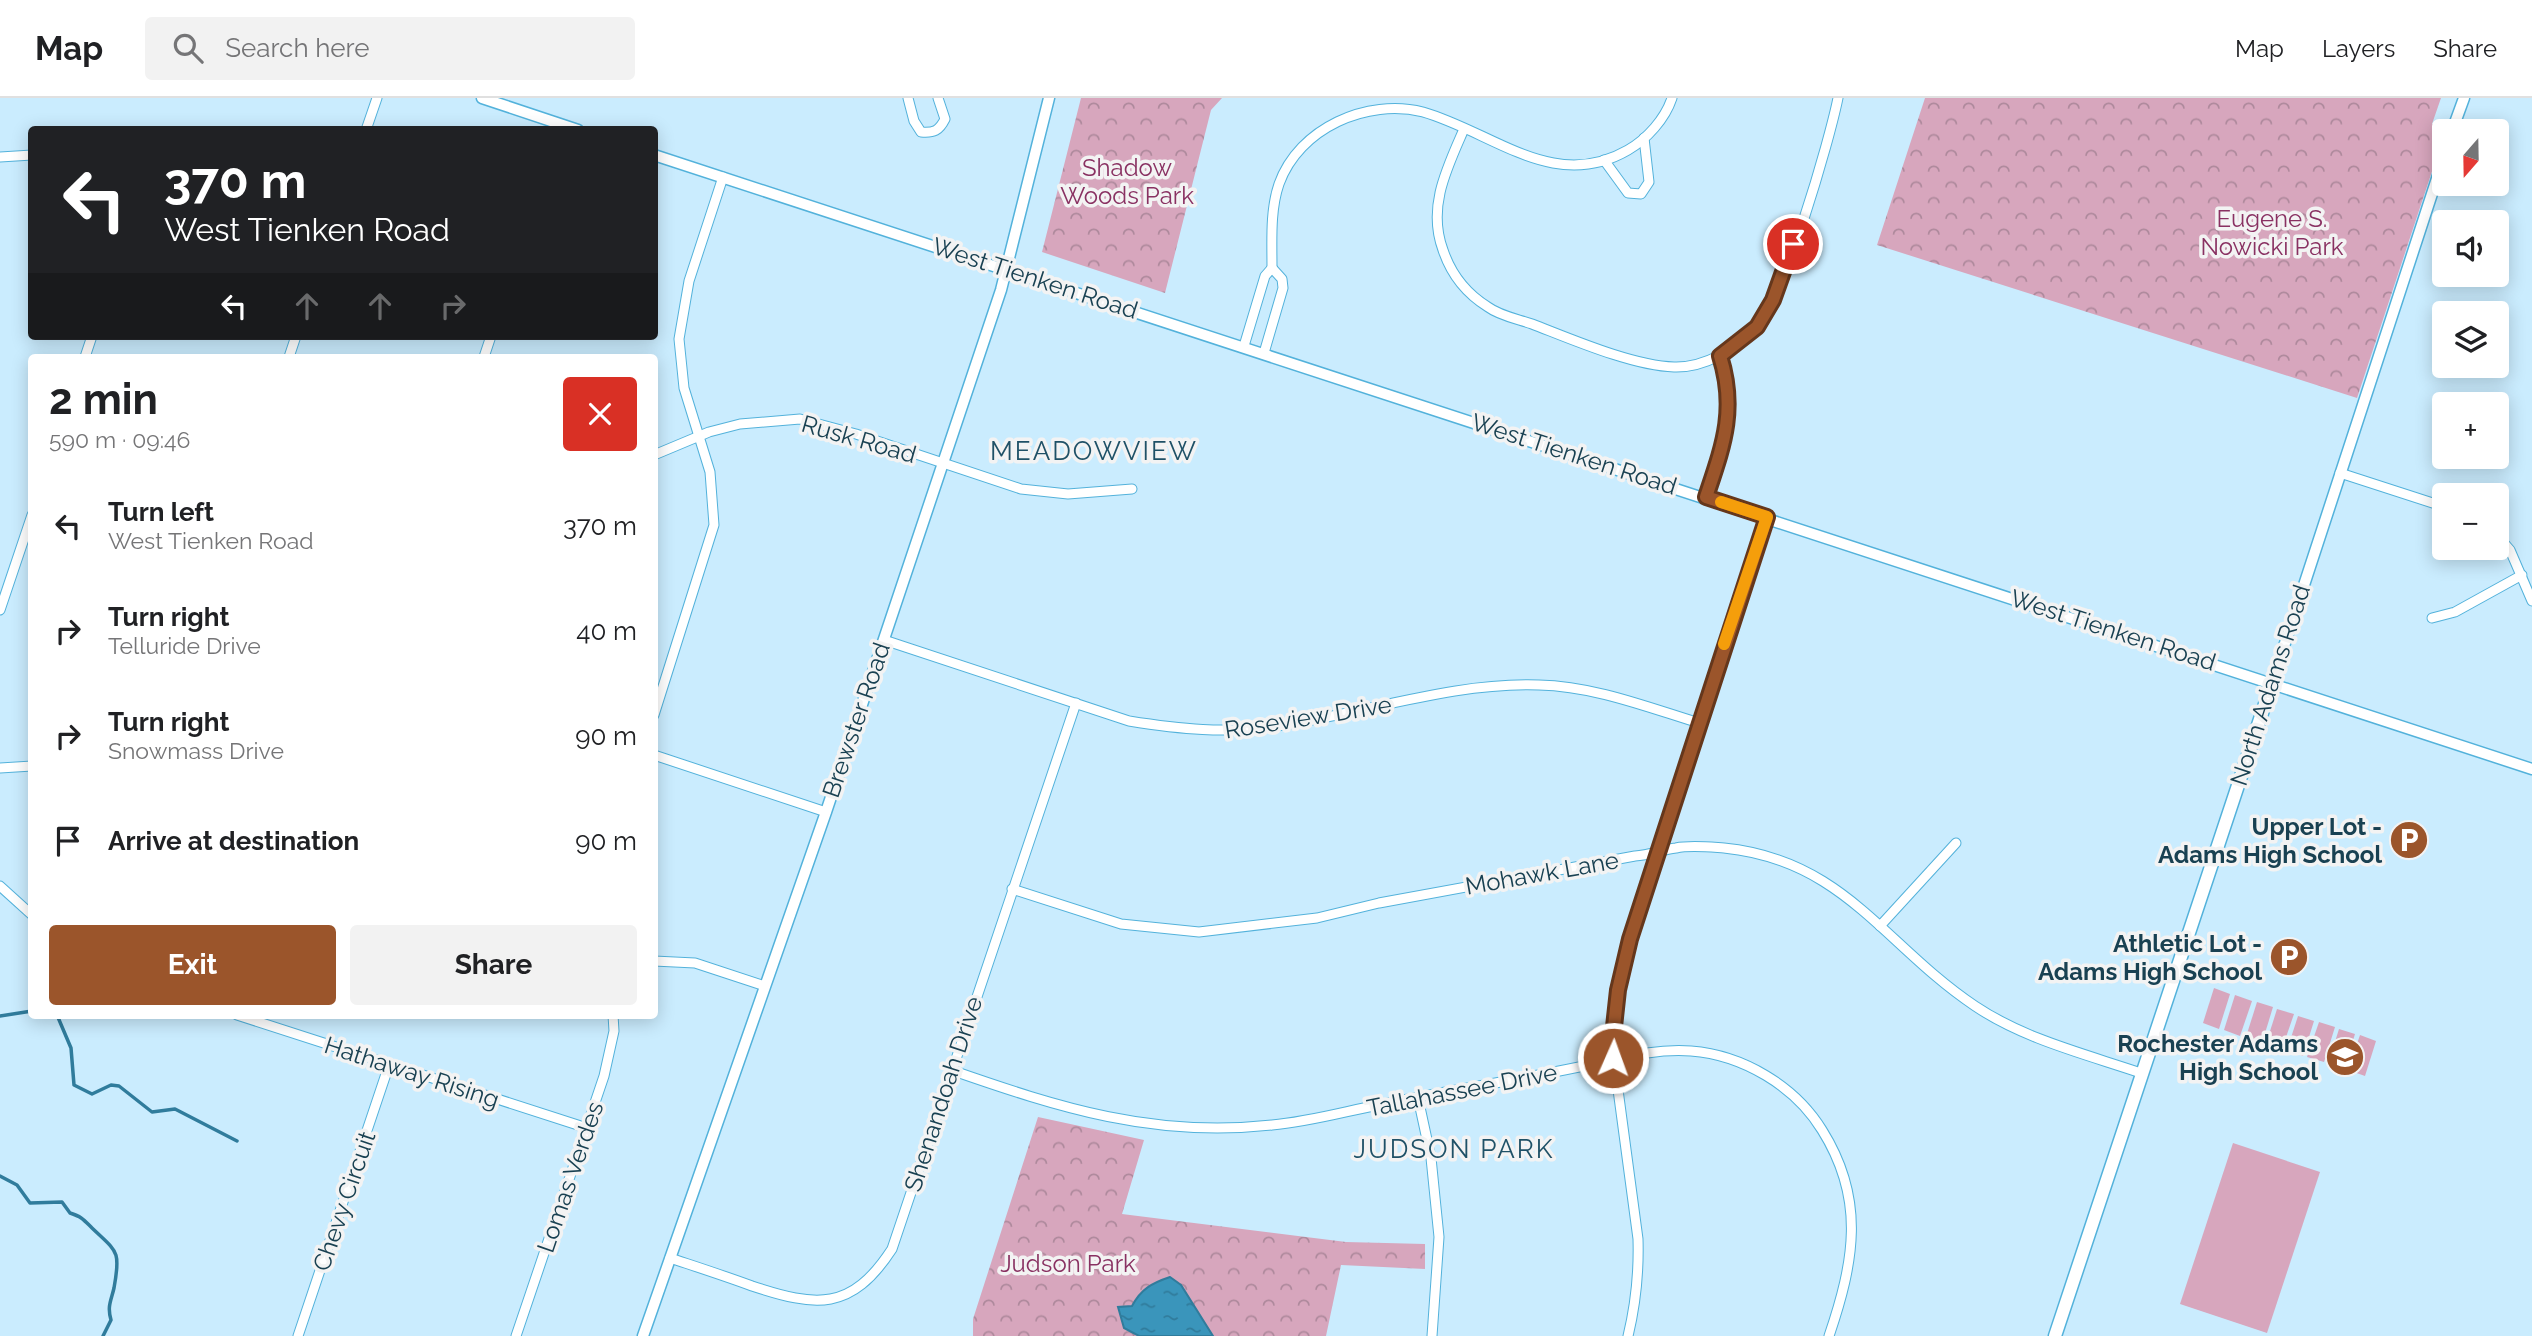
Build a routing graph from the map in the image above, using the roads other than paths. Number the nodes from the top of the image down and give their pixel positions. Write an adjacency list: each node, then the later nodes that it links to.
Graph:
1 (377, 98): 10 (street)
2 (482, 98): 11 (street)
3 (908, 98): 4 (street)
4 (938, 98)
5 (1049, 98): 20 (street, Brewster Road)
6 (1672, 98): 13 (street)
7 (1838, 98): 24 (street)
8 (2464, 98): 9 (street)
9 (2456, 119)
10 (367, 126)
11 (559, 126)
12 (1464, 129): 17 (street); 21 (street); 24 (street)
13 (1644, 138): 17 (street); 17 (street)
14 (28, 155): 16 (street)
15 (658, 156): 18 (street, West Tienken Road)
16 (0, 157)
17 (1604, 160)
18 (723, 177): 20 (street, West Tienken Road); 25 (street)
19 (2432, 193): 28 (street, North Adams Road)
20 (1006, 268): 22 (street, West Tienken Road); 27 (street, Brewster Road)
21 (1272, 268): 22 (street); 23 (street)
22 (1244, 346): 23 (street, West Tienken Road)
23 (1264, 353): 30 (street, West Tienken Road)
24 (1720, 356): 30 (street)
25 (700, 436): 26 (street, Rusk Road); 27 (street, Rusk Road); 41 (street)
26 (658, 452)
27 (942, 464): 29 (street, Rusk Road); 39 (street, Brewster Road)
28 (2340, 473): 31 (street); 40 (street, North Adams Road)
29 (1132, 489)
30 (1706, 497): 32 (street, West Tienken Road)
31 (2432, 503)
32 (1767, 517): 40 (street, West Tienken Road); 43 (street)
33 (28, 526): 37 (street)
34 (2509, 549): 35 (street)
35 (2522, 575): 36 (street); 38 (street)
36 (2532, 601)
37 (0, 610)
38 (2432, 618)
39 (884, 640): 42 (street, Roseview Drive); 48 (street, Brewster Road)
40 (2272, 683): 47 (street, West Tienken Road); 62 (main road, North Adams Road)
41 (658, 702)
42 (1076, 703): 43 (street, Roseview Drive); 52 (street, Shenandoah Drive)
43 (1699, 723): 50 (street)
44 (658, 756): 48 (street)
45 (28, 766): 46 (street)
46 (0, 768)
47 (2532, 769)
48 (826, 811): 56 (street, Brewster Road)
49 (1956, 844): 54 (street)
50 (1656, 855): 52 (street, Mohawk Lane); 54 (street, Mohawk Lane); 59 (street)
51 (0, 886): 53 (street)
52 (1012, 889): 61 (street, Shenandoah Drive)
53 (28, 911)
54 (1880, 926): 62 (street, Mohawk Lane)
55 (658, 961): 56 (street)
56 (765, 986): 65 (street, Brewster Road)
57 (249, 1019): 60 (street, Hathaway Rising)
58 (613, 1019): 64 (street, Lomas Verdes)
59 (1613, 1058): 63 (street, Tallahassee Drive); 70 (street); 71 (street, Tallahassee Drive)
60 (390, 1065): 64 (street, Hathaway Rising); 66 (street, Chevy Circuit)
61 (951, 1070): 63 (street, Tallahassee Drive); 65 (street, Shenandoah Drive)
62 (2141, 1073): 72 (main road, North Adams Road)
63 (1418, 1098): 69 (street)
64 (587, 1128): 67 (street, Lomas Verdes)
65 (670, 1258): 68 (street, Brewster Road)
66 (298, 1336)
67 (516, 1336)
68 (643, 1336)
69 (1432, 1336)
70 (1628, 1336)
71 (1829, 1336)
72 (2055, 1336)

